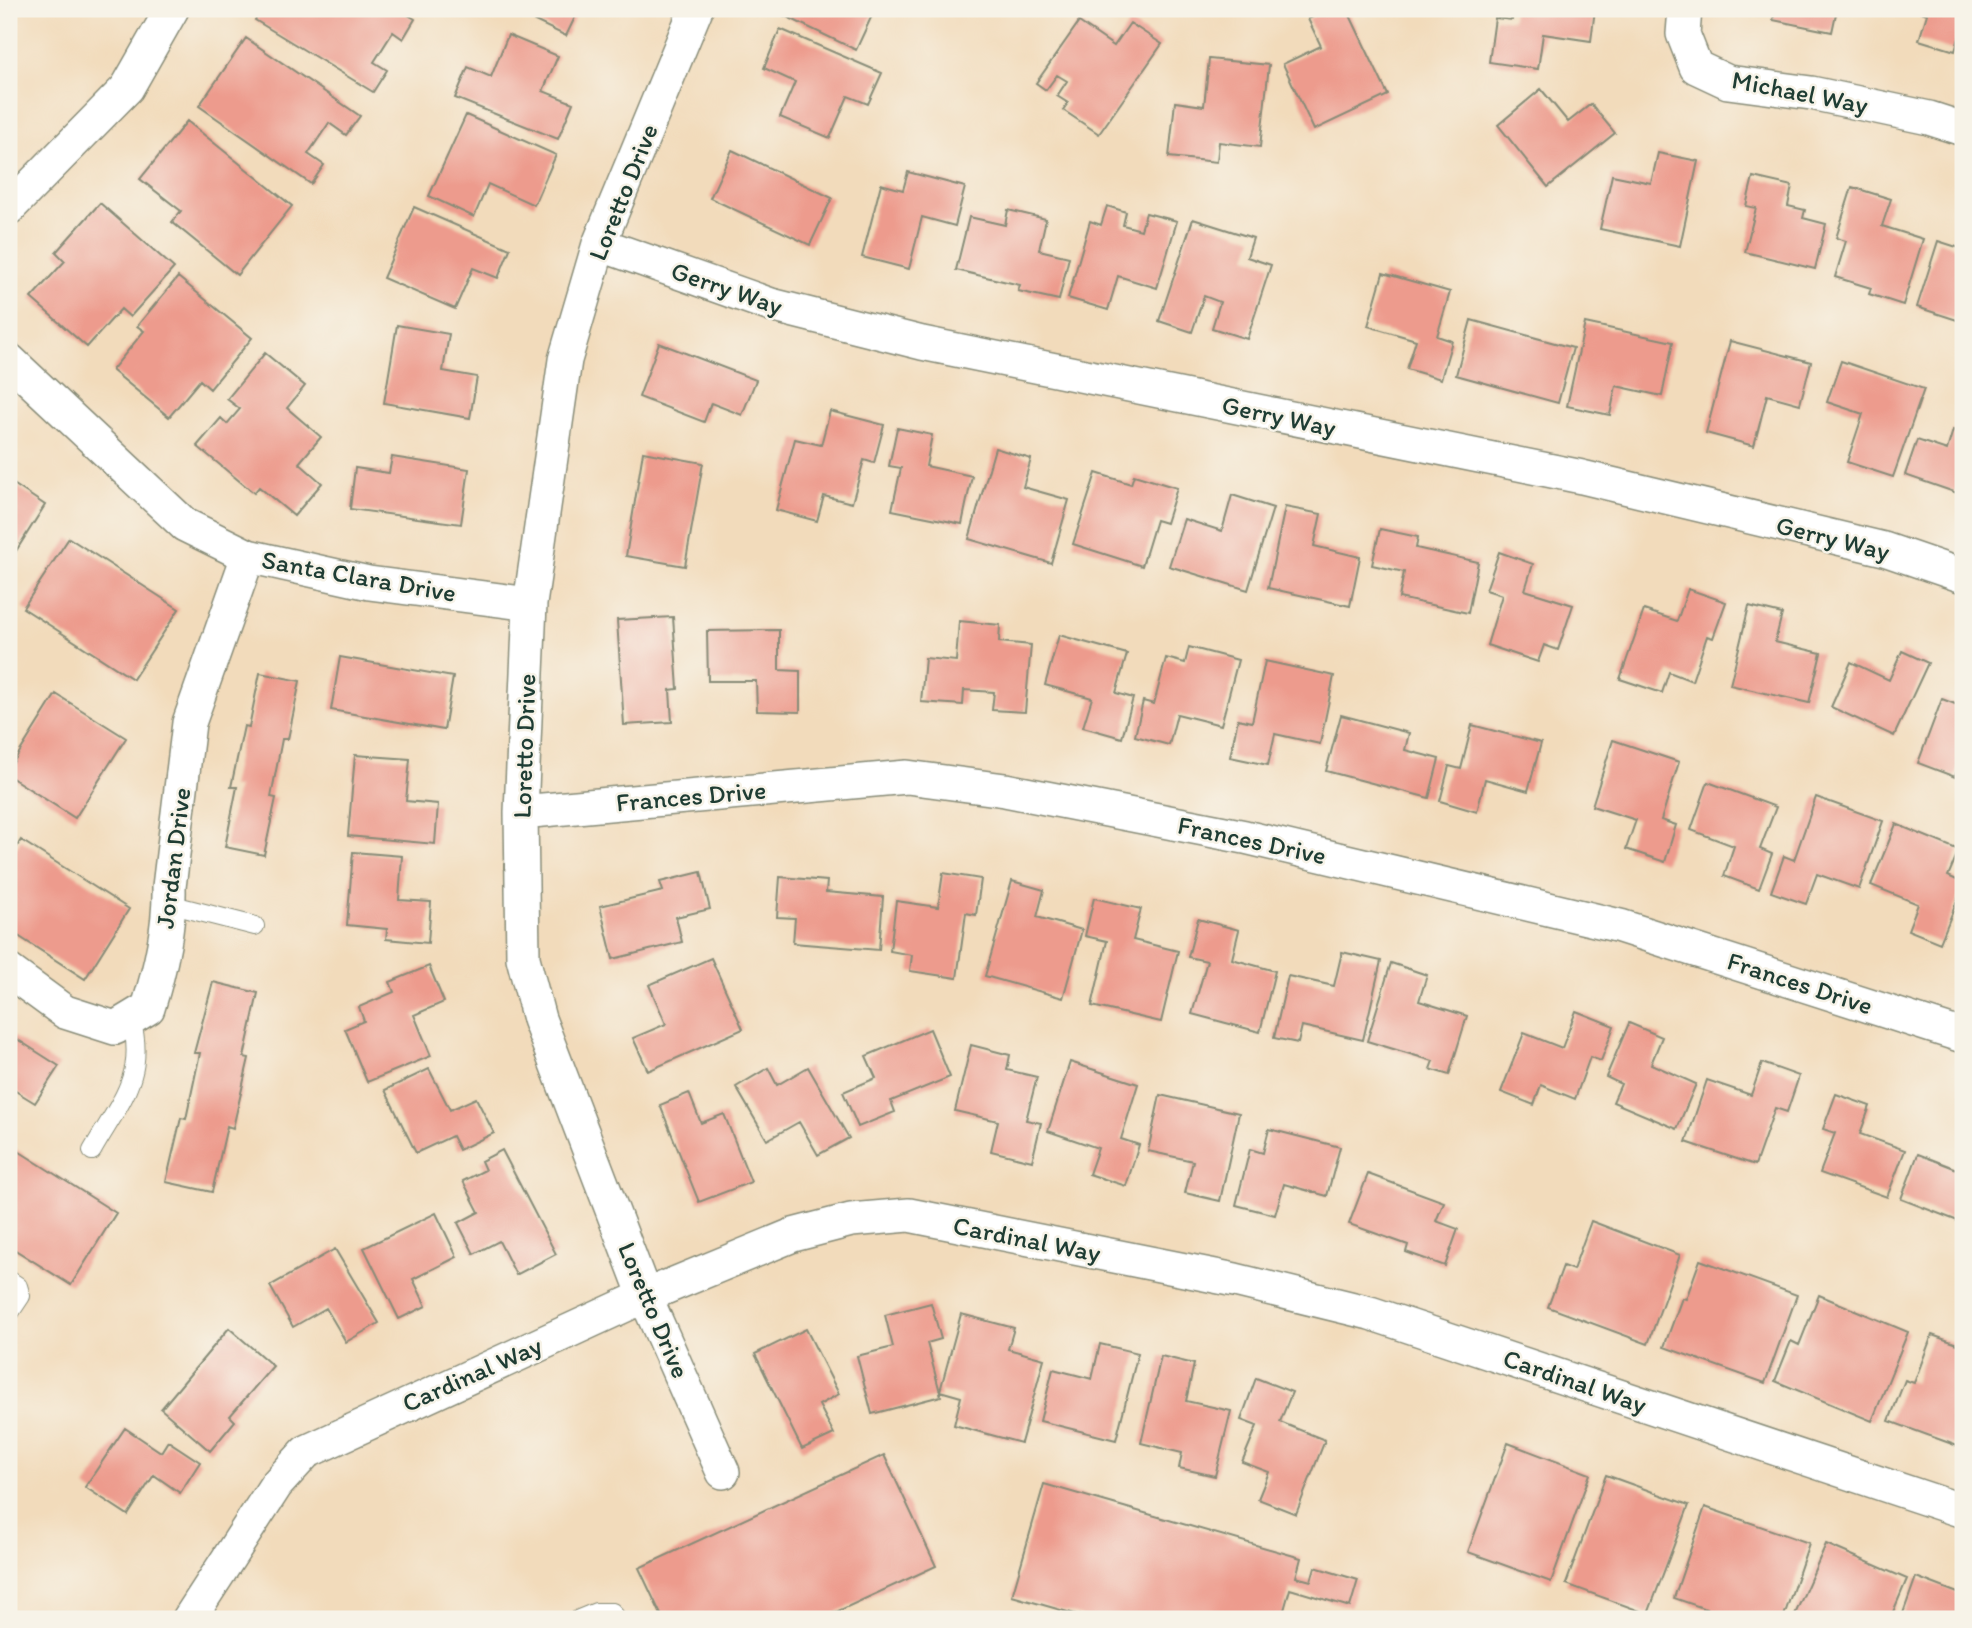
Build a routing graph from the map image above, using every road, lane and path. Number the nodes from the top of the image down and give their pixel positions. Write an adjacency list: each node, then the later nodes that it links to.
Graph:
1 (172, 9): 5 (street)
2 (696, 9): 6 (street, Loretto Drive)
3 (1685, 9): 4 (street, Michael Way)
4 (1963, 129)
5 (9, 208)
6 (598, 244): 9 (street, Gerry Way); 10 (street, Loretto Drive)
7 (9, 360): 8 (street, Santa Clara Drive)
8 (248, 556): 10 (street, Santa Clara Drive); 12 (street, Jordan Drive)
9 (1963, 576)
10 (530, 604): 11 (street, Loretto Drive)
11 (521, 812): 16 (street, Frances Drive); 19 (street, Loretto Drive)
12 (169, 904): 13 (lane); 15 (street, Jordan Drive)
13 (255, 926)
14 (9, 971): 15 (street)
15 (131, 1019): 17 (lane)
16 (1963, 1036)
17 (92, 1151)
18 (9, 1280): 20 (lane)
19 (645, 1296): 21 (street, Loretto Drive); 22 (street, Cardinal Way); 23 (street, Cardinal Way)
20 (9, 1314)
21 (723, 1472)
22 (1963, 1511)
23 (189, 1619)
24 (579, 1619): 25 (lane)
25 (617, 1619)

